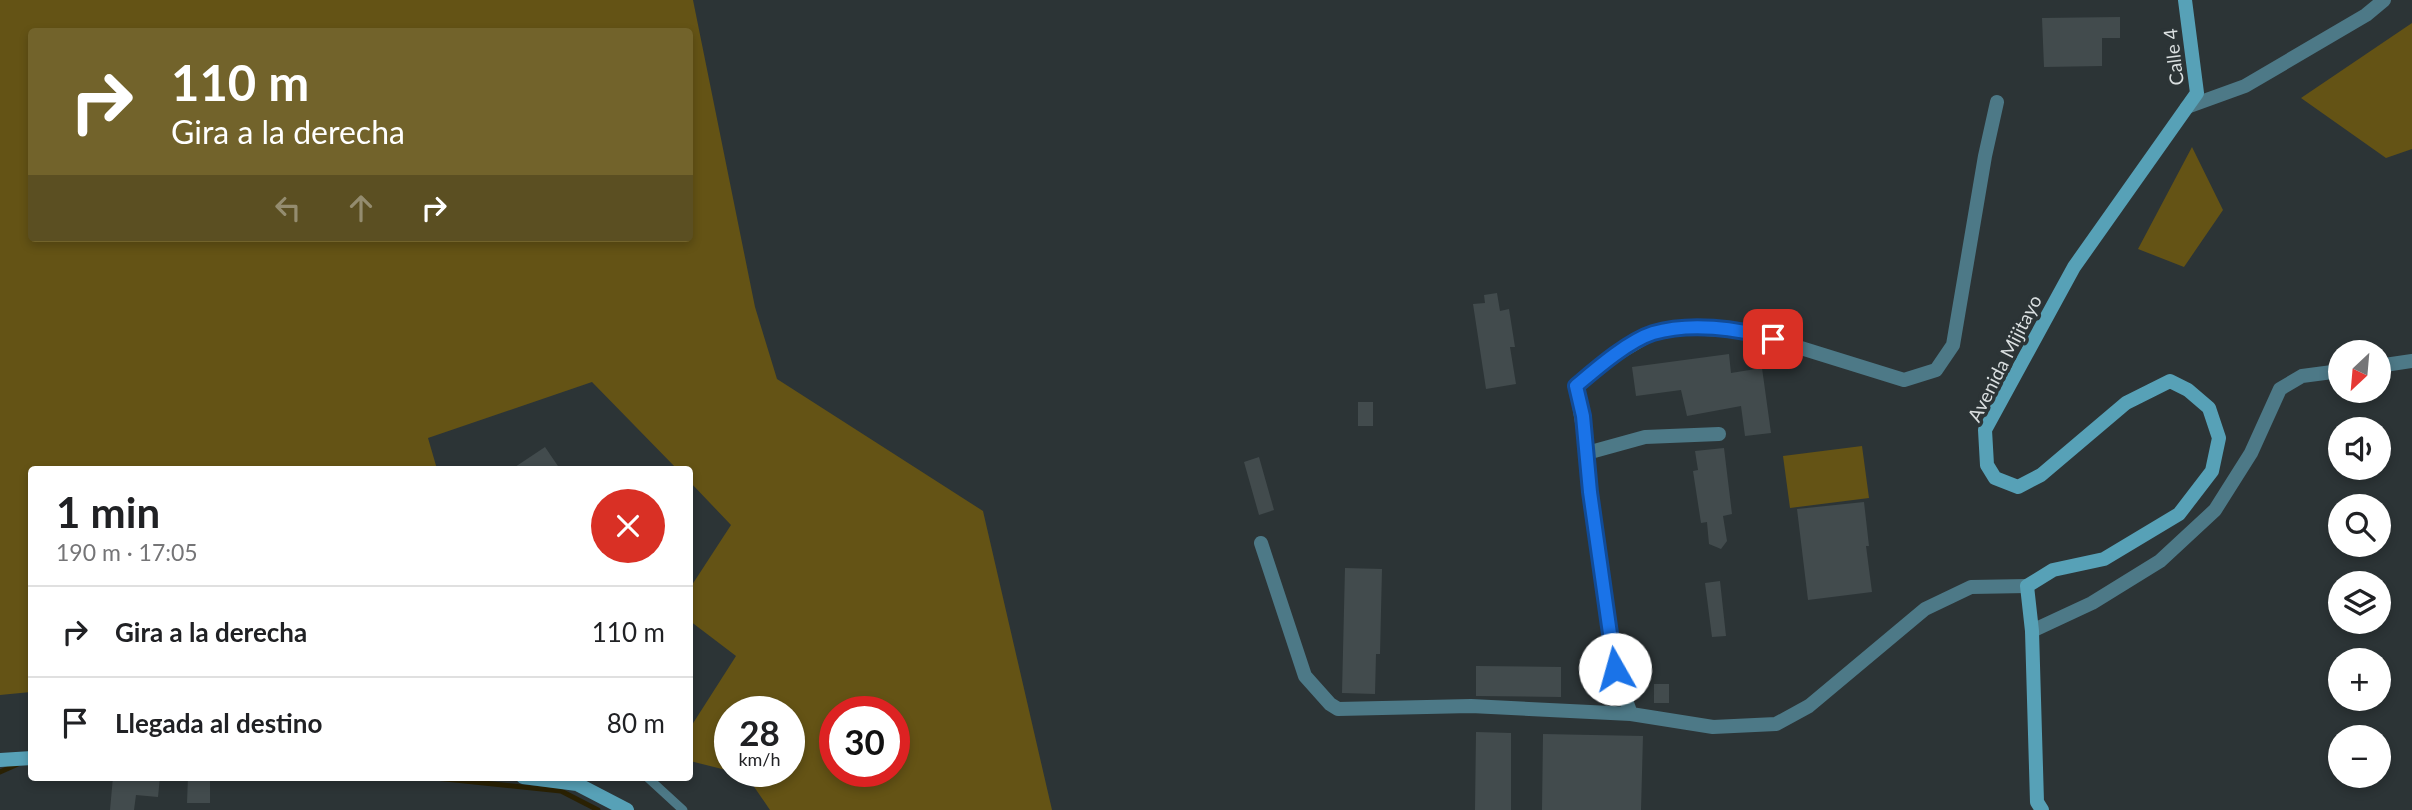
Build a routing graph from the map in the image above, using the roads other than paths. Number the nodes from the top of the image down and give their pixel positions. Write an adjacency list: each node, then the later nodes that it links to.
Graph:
1 (2186, 0): 4 (street, Calle 4)
2 (2384, 0): 4 (street)
3 (1997, 102): 9 (street)
4 (2187, 107): 11 (street, Avenida Mijitayo)
5 (2412, 361): 6 (street)
6 (2391, 364)
7 (2328, 373): 12 (street)
8 (1719, 434): 9 (street)
9 (1587, 453): 13 (street)
10 (1261, 543): 13 (street)
11 (2027, 586): 12 (street); 13 (street)
12 (2032, 631): 20 (street)
13 (1630, 715)
14 (28, 758): 15 (street)
15 (0, 760)
16 (554, 781): 18 (street)
17 (651, 781): 19 (lane)
18 (627, 810)
19 (683, 810)
20 (2042, 810)

